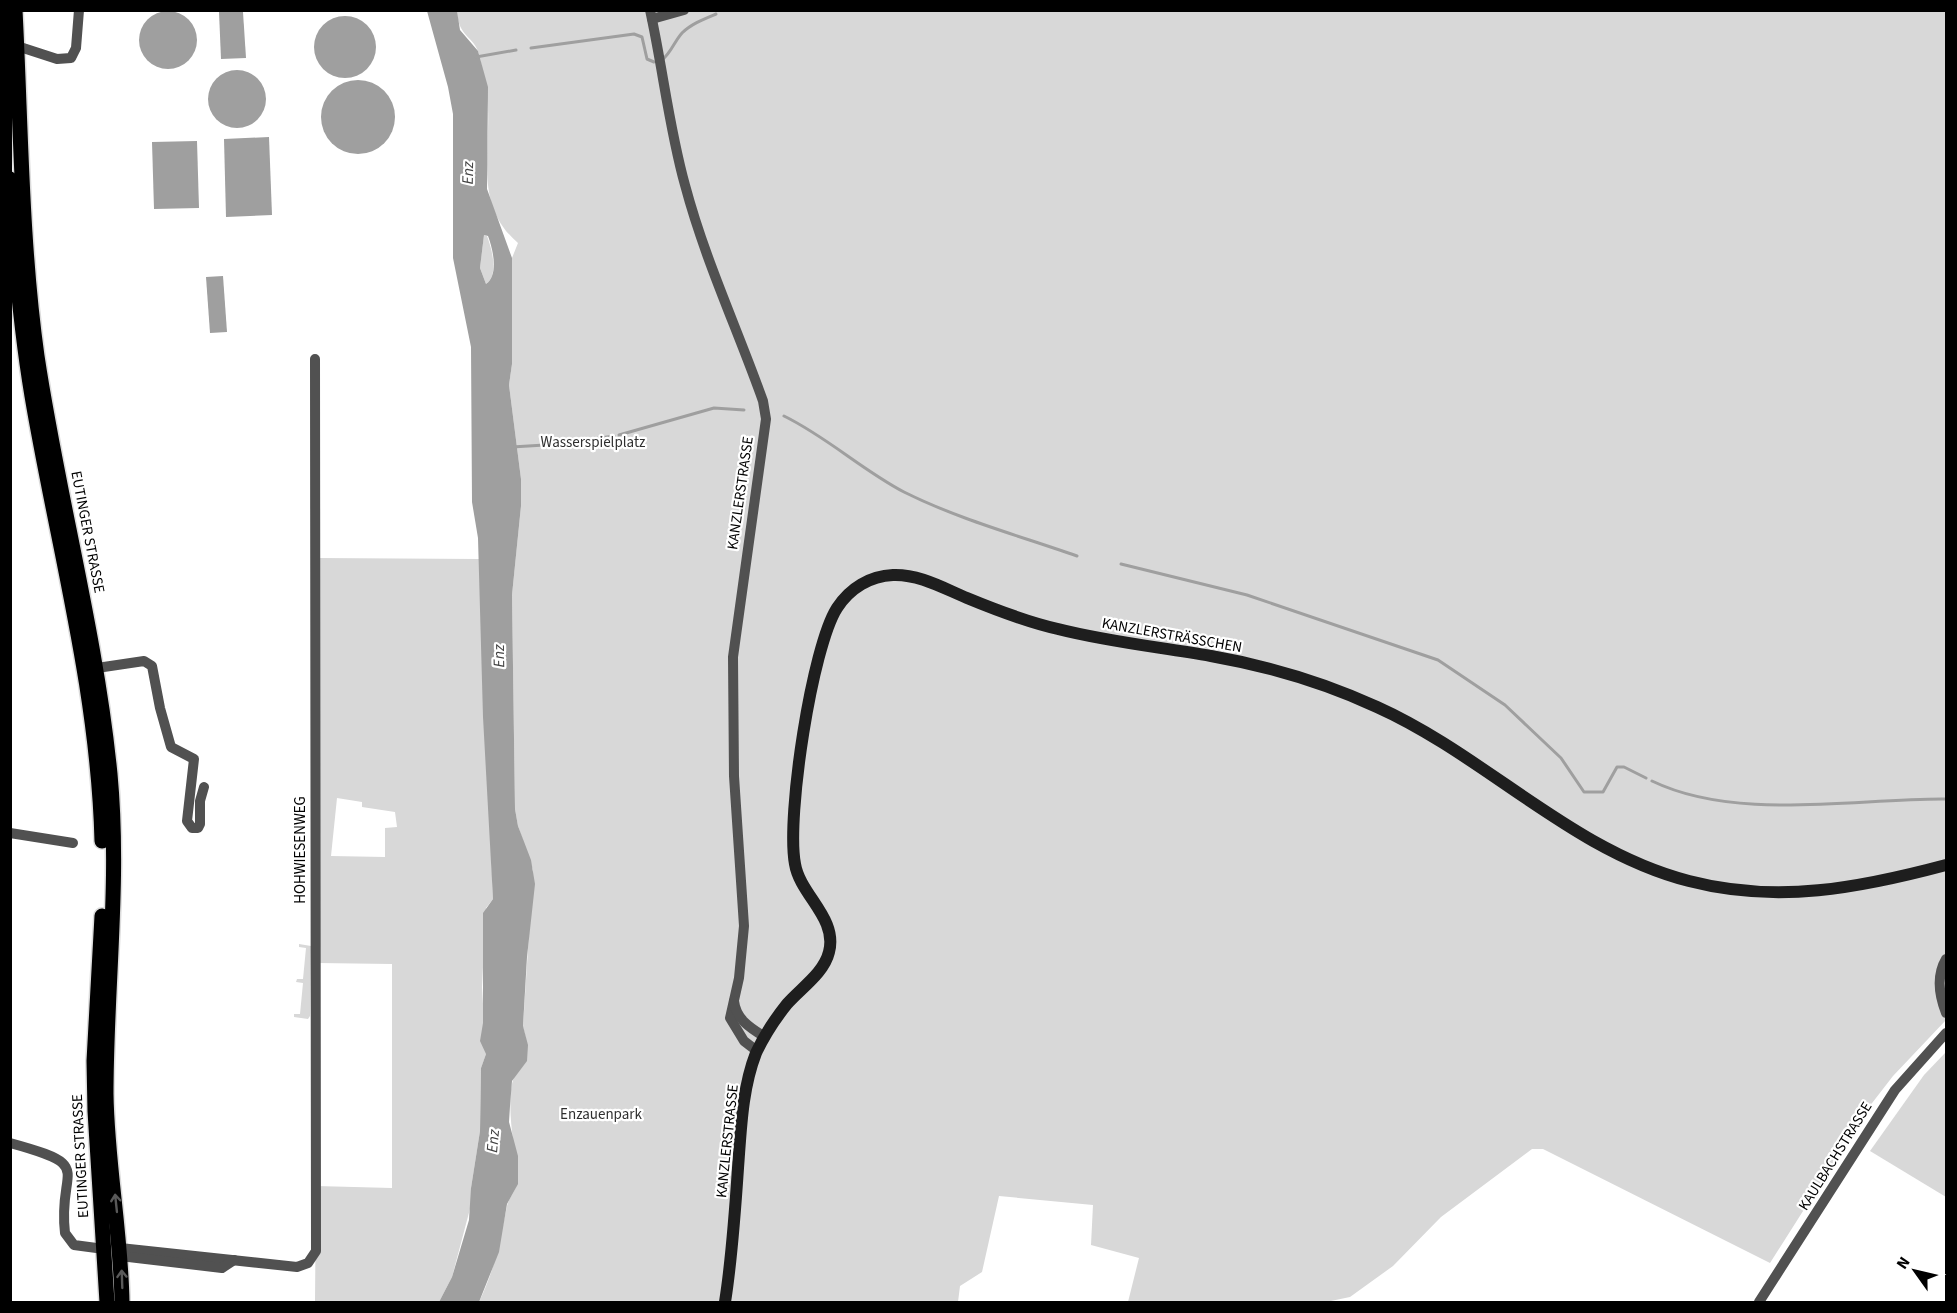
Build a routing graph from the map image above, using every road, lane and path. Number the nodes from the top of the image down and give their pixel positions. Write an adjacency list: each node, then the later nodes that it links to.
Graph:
1 (15, 10): 5 (main road, EUTINGER STRASSE)
2 (79, 10): 5 (street)
3 (684, 10): 4 (street)
4 (651, 15): 14 (street, KANZLERSTRASSE)
5 (17, 46): 8 (main road, EUTINGER STRASSE)
6 (10, 179): 19 (main road, EUTINGER STRASSE)
7 (315, 358): 21 (street, HOHWIESENWEG)
8 (97, 668): 9 (street); 19 (main road, EUTINGER STRASSE)
9 (204, 788)
10 (10, 833): 11 (street)
11 (73, 843)
12 (1947, 865): 17 (main road, KANZLERSTRÄSSCHEN)
13 (1947, 959): 15 (street)
14 (734, 995): 17 (street); 18 (street, KANZLERSTRASSE)
15 (1947, 1013)
16 (1947, 1033): 25 (street, KAULBACHSTRASSE)
17 (765, 1037): 18 (main road, KANZLERSTRÄSSCHEN)
18 (758, 1051): 24 (main road, KANZLERSTRASSE)
19 (101, 1061): 21 (main road, EUTINGER STRASSE)
20 (10, 1143): 21 (street, HOHWIESENWEG)
21 (112, 1252): 22 (main road, EUTINGER STRASSE); 23 (main road, EUTINGER STRASSE, one-way to 21)
22 (107, 1302)
23 (122, 1302)
24 (725, 1302)
25 (1759, 1302)

